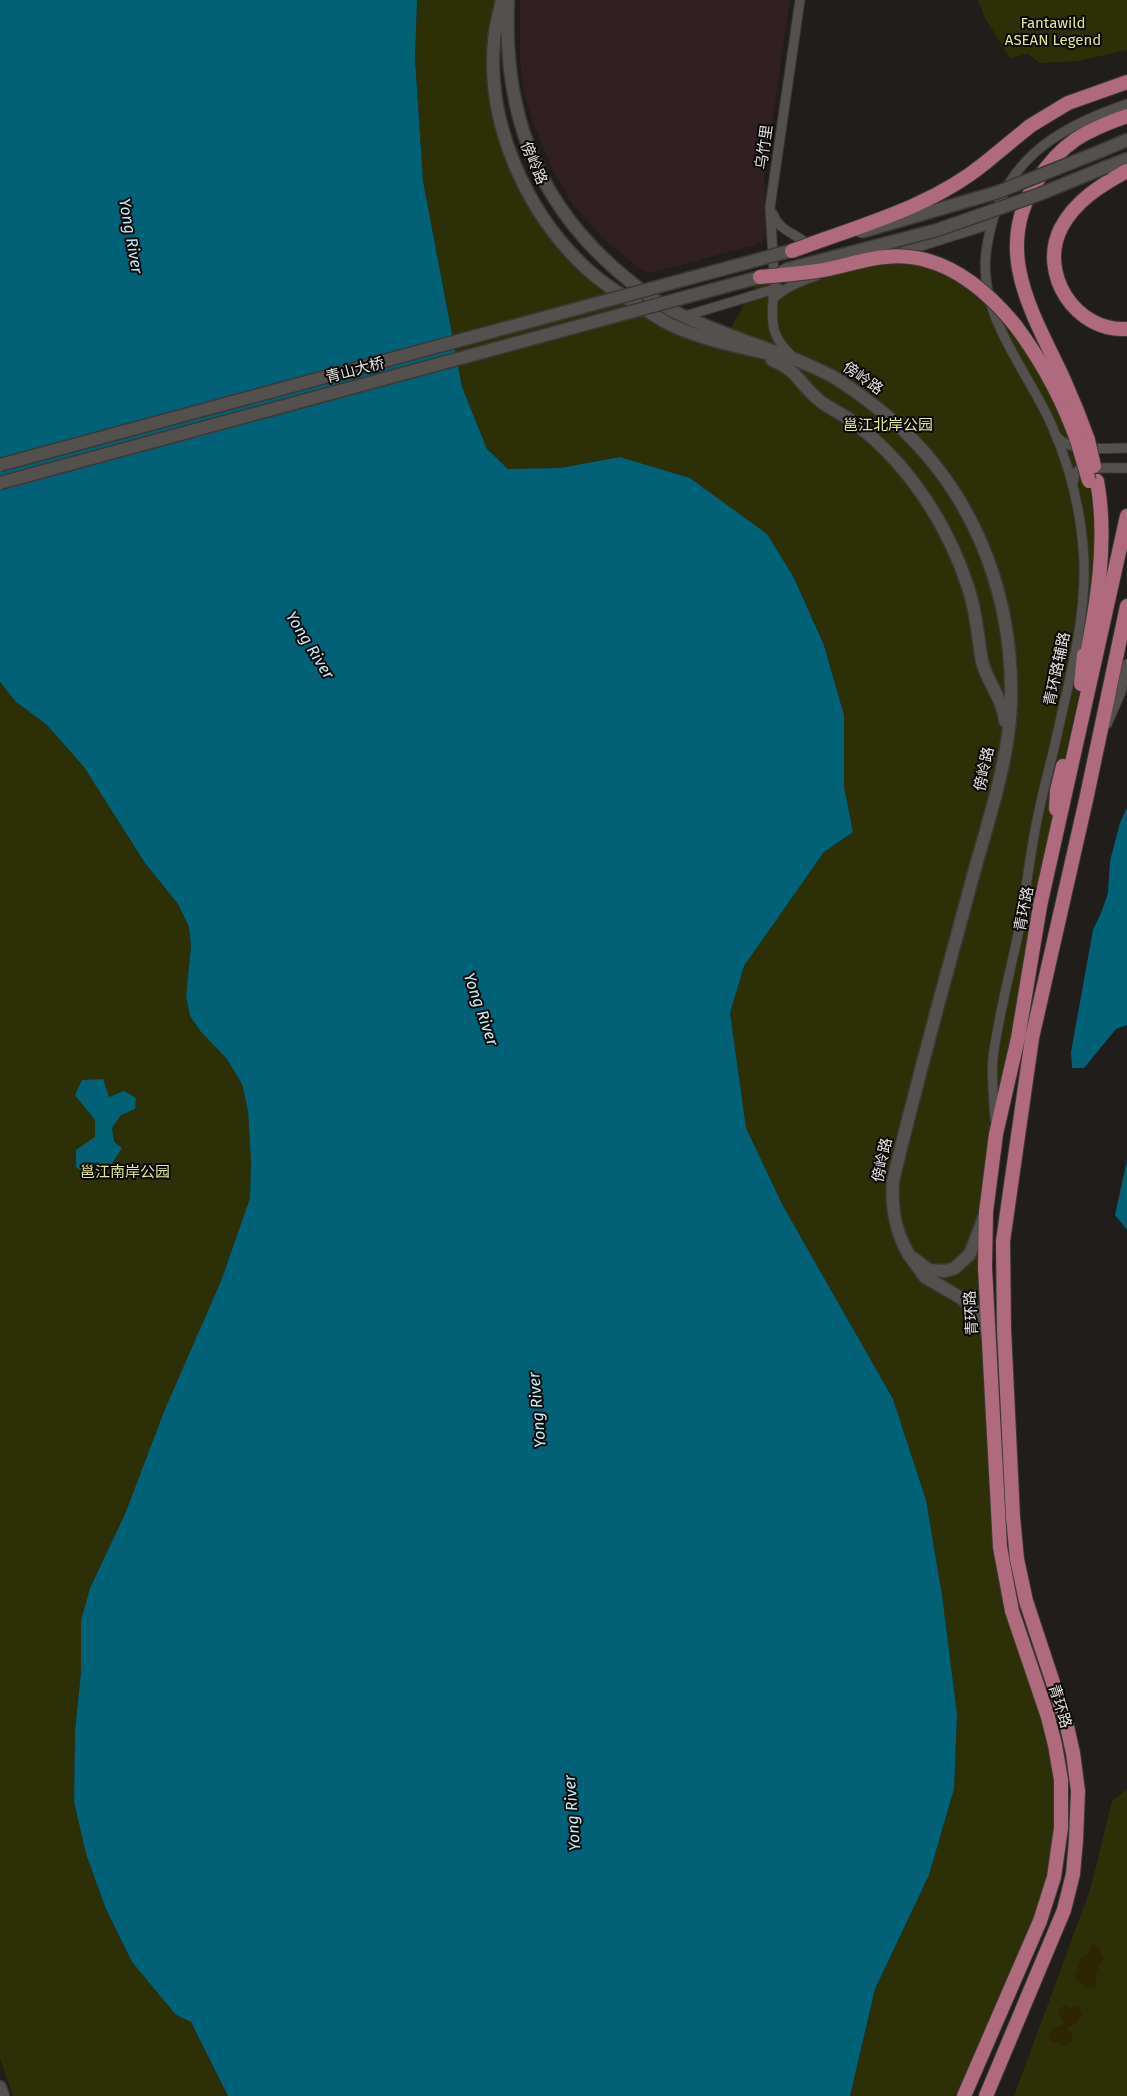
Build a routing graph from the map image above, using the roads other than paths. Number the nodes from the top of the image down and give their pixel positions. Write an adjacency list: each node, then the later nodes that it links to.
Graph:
1 (502, 0): 23 (street, 傍岭路)
2 (508, 0): 18 (street, 傍岭路)
3 (800, 0): 11 (street, 乌竹里)
4 (1127, 82): 15 (main road, bridge)
5 (1127, 104): 10 (street, 青环路辅路)
6 (1127, 116): 26 (main road)
7 (1127, 140): 15 (street, 青山大桥, bridge)
8 (1127, 159): 16 (street, 青山大桥, bridge)
9 (1127, 171): 22 (main road)
10 (1009, 182): 12 (street, 青环路辅路); 13 (street)
11 (770, 207): 13 (street); 14 (street, 乌竹里)
12 (992, 224): 17 (street); 25 (street, 青环路辅路)
13 (805, 242): 14 (street)
14 (773, 251): 18 (street); 19 (street, 乌竹里)
15 (792, 251): 28 (street, 青山大桥, bridge)
16 (760, 276): 26 (main road, bridge); 30 (street, 青山大桥, bridge)
17 (804, 280): 19 (street); 20 (street)
18 (638, 287): 21 (street, 傍岭路)
19 (775, 289): 20 (street, 乌竹里); 21 (street)
20 (773, 299): 24 (street, 乌竹里)
21 (685, 316): 24 (street, 傍岭路)
22 (1127, 329)
23 (723, 341): 24 (street, 傍岭路); 35 (street)
24 (796, 360): 35 (street, 傍岭路)
25 (1057, 436): 27 (street); 31 (street, 青环路辅路)
26 (1083, 440): 37 (main road, bridge)
27 (1127, 448)
28 (0, 465)
29 (1127, 468): 31 (street)
30 (0, 483)
31 (1073, 484): 38 (street, 青环路辅路)
32 (1127, 516): 37 (main road, 青环路)
33 (1127, 606): 36 (main road, 青环路)
34 (1127, 664): 36 (street)
35 (1007, 732): 40 (street, 傍岭路)
36 (1097, 748): 45 (main road, 青环路)
37 (1055, 844): 38 (main road, 青环路)
38 (996, 1134): 39 (main road, 青环路)
39 (986, 1212): 40 (street); 41 (main road, 青环路)
40 (909, 1255): 41 (street, 傍岭路)
41 (989, 1338): 44 (main road, 青环路)
42 (0, 2087): 43 (street)
43 (2, 2096)
44 (964, 2096)
45 (986, 2096)

